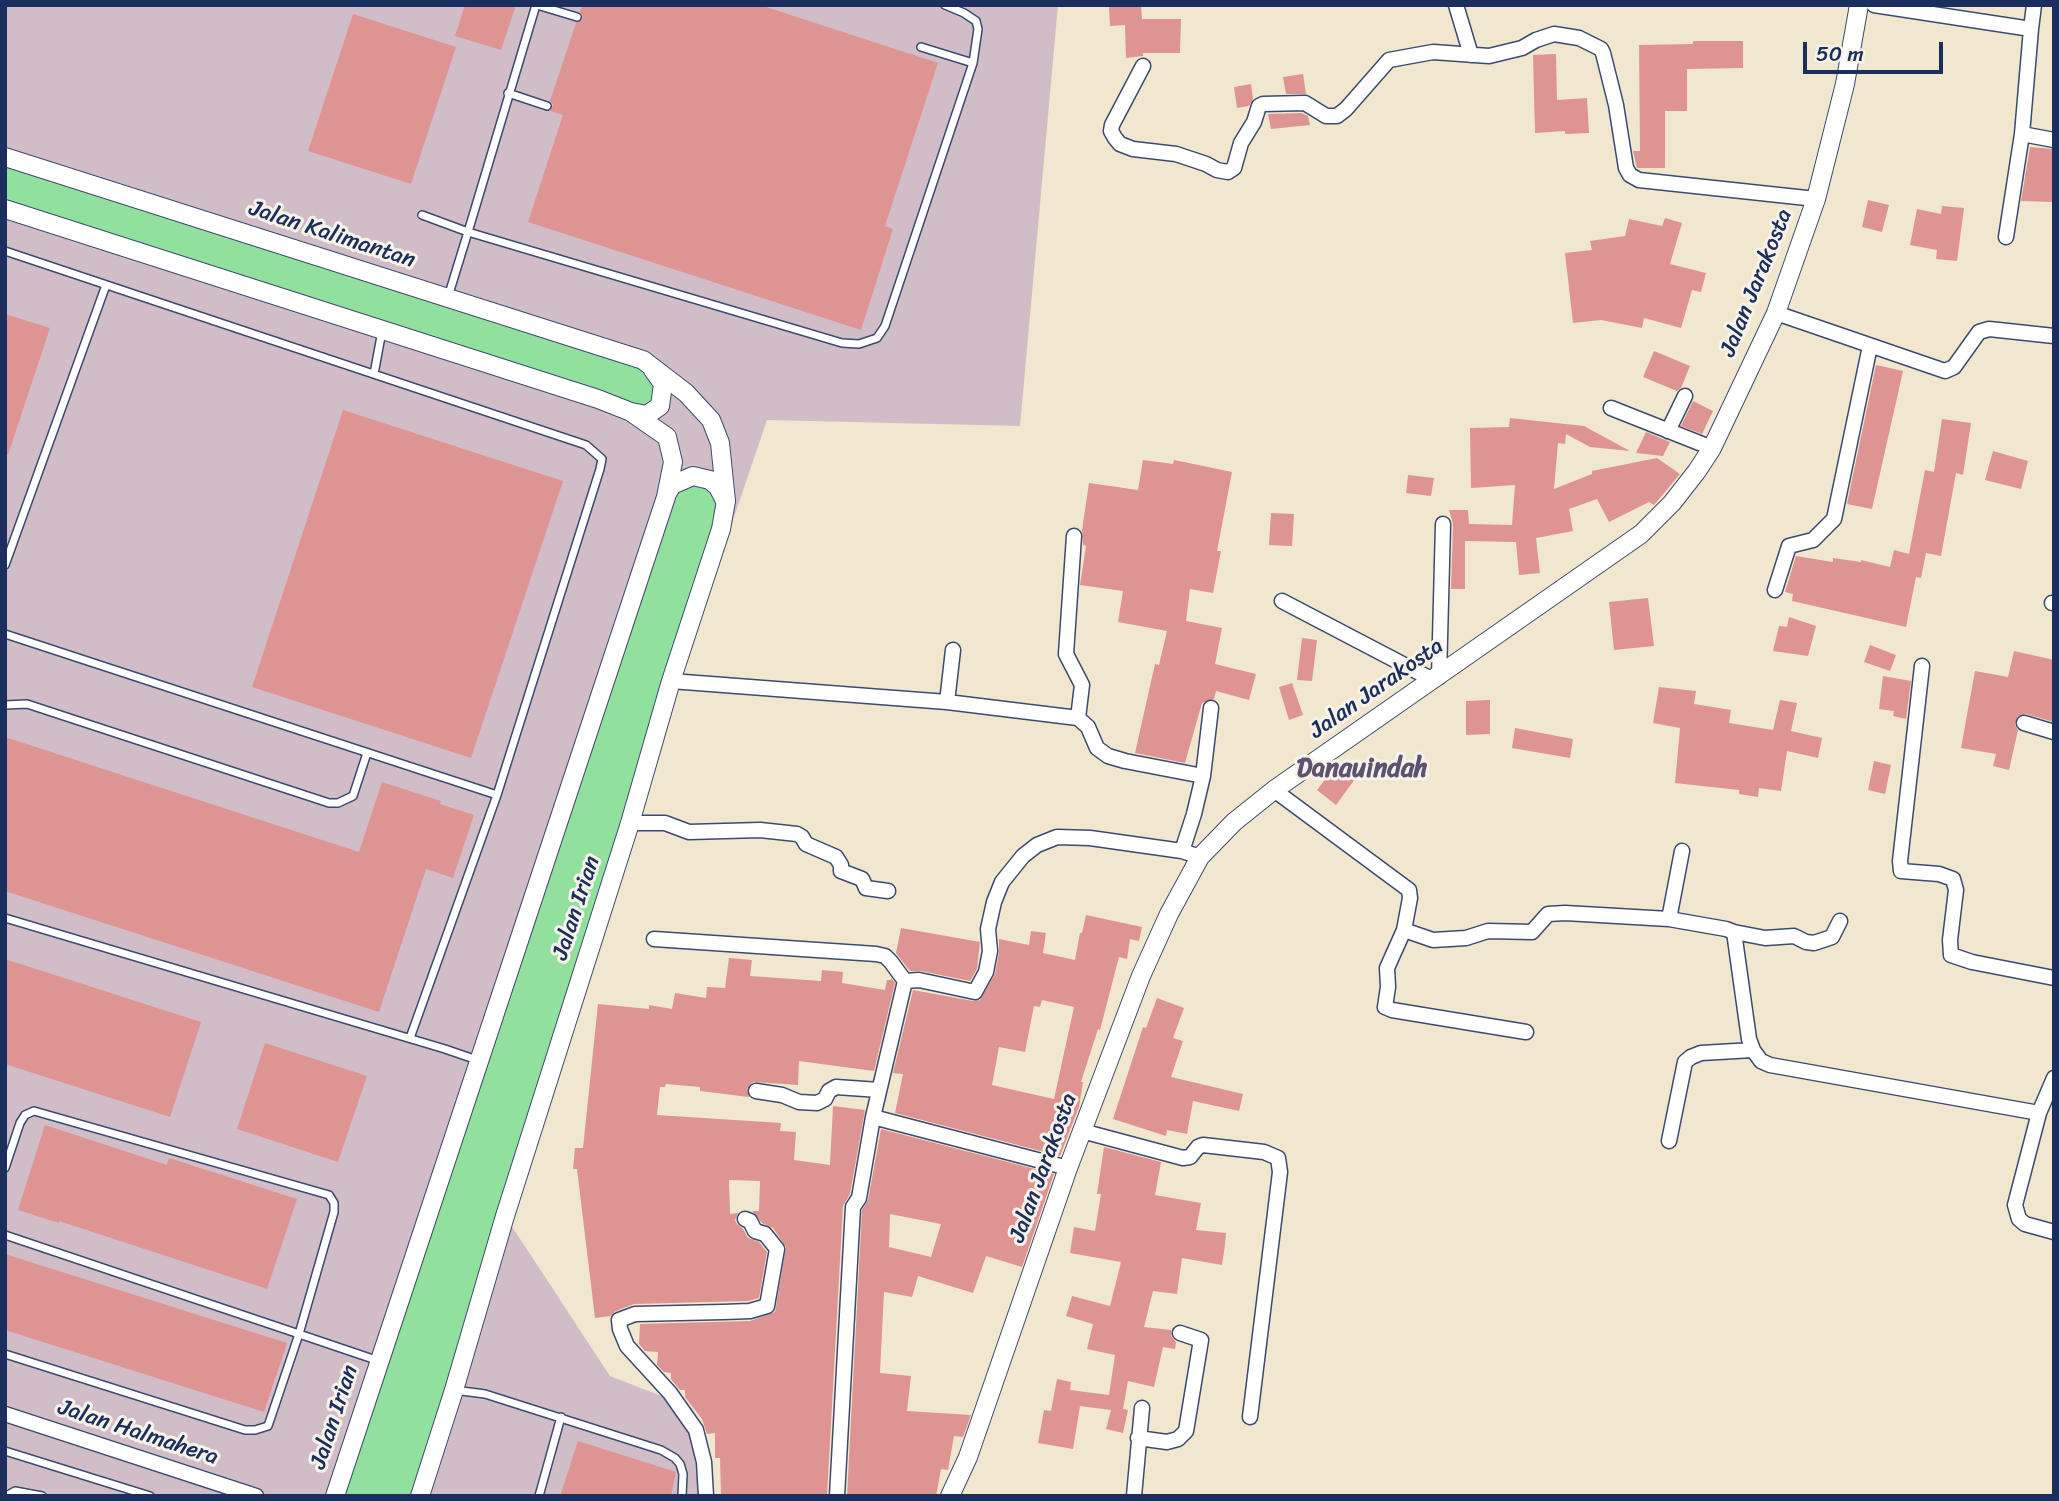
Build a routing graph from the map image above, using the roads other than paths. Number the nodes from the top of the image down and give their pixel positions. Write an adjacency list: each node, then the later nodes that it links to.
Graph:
1 (536, 5): 7 (lane); 13 (lane)
2 (945, 5): 11 (lane)
3 (1456, 5): 10 (street)
4 (1859, 5): 18 (street, Jalan Jarakosta)
5 (1874, 5): 8 (street)
6 (2034, 5): 8 (street)
7 (578, 17)
8 (2031, 29): 15 (street)
9 (921, 47): 11 (lane)
10 (1471, 55): 12 (street); 18 (street)
11 (973, 63): 21 (lane)
12 (1143, 66)
13 (508, 93): 14 (lane); 21 (lane)
14 (547, 106)
15 (2022, 134): 16 (street); 22 (street)
16 (2054, 139)
17 (5, 157): 25 (street, Jalan Kalimantan)
18 (1816, 200): 26 (street, Jalan Jarakosta)
19 (5, 209): 27 (street)
20 (422, 215): 21 (lane)
21 (468, 232): 25 (lane)
22 (2006, 237)
23 (5, 251): 24 (lane)
24 (106, 285): 31 (lane); 41 (lane)
25 (448, 297): 30 (street, Jalan Kalimantan)
26 (1776, 313): 29 (street); 36 (street, Jalan Jarakosta)
27 (382, 331): 31 (lane); 34 (street)
28 (2054, 336): 29 (street)
29 (1870, 346): 42 (street)
30 (643, 360): 34 (street); 38 (street, Jalan Irian)
31 (374, 374): 58 (lane)
32 (1685, 396): 35 (street)
33 (1611, 408): 35 (street)
34 (631, 412): 37 (street, Jalan Irian)
35 (1668, 431): 36 (street)
36 (1712, 448): 47 (street, Jalan Jarakosta)
37 (667, 494): 38 (street); 75 (street, Jalan Irian)
38 (726, 501): 48 (street, Jalan Irian)
39 (1443, 524): 47 (street)
40 (1074, 536): 52 (street)
41 (5, 565)
42 (1774, 590)
43 (1282, 601): 47 (street)
44 (5, 634): 55 (lane)
45 (953, 650): 49 (street)
46 (1922, 666): 70 (street)
47 (1436, 678): 57 (street, Jalan Jarakosta)
48 (671, 681): 49 (street); 59 (street, Jalan Irian)
49 (947, 702): 52 (street)
50 (5, 705): 55 (lane)
51 (1212, 708): 56 (street)
52 (1078, 718): 56 (street)
53 (2024, 723): 54 (street)
54 (2054, 732)
55 (367, 753): 58 (lane)
56 (1203, 776): 60 (street)
57 (1274, 790): 62 (street, Jalan Jarakosta); 67 (street)
58 (496, 795): 73 (lane)
59 (630, 823): 63 (street); 92 (street, Jalan Irian)
60 (1182, 851): 62 (street); 71 (street)
61 (1682, 851): 65 (street)
62 (1200, 857): 81 (street, Jalan Jarakosta)
63 (888, 891)
64 (5, 918): 73 (lane)
65 (1669, 919): 67 (street); 68 (street)
66 (1840, 921): 68 (street)
67 (1404, 930): 72 (street)
68 (1734, 932): 74 (street)
69 (654, 939): 71 (street)
70 (2054, 978)
71 (905, 981): 77 (street)
72 (1526, 1032)
73 (410, 1038): 75 (lane)
74 (1753, 1050): 79 (street); 82 (street)
75 (478, 1060): 91 (street, Jalan Irian)
76 (2054, 1078): 79 (street)
77 (879, 1090): 78 (street); 80 (street)
78 (756, 1091)
79 (2039, 1113): 86 (street)
80 (873, 1117): 84 (street); 108 (street)
81 (1082, 1131): 84 (street, Jalan Jarakosta); 96 (street)
82 (1669, 1141)
83 (5, 1168): 89 (lane)
84 (1068, 1168): 109 (street, Jalan Jarakosta)
85 (745, 1219): 107 (street)
86 (2054, 1232)
87 (5, 1235): 89 (lane)
88 (1180, 1333): 97 (street)
89 (299, 1334): 90 (lane); 91 (lane)
90 (5, 1353)
91 (379, 1361): 103 (street, Jalan Irian)
92 (454, 1390): 95 (lane); 104 (street, Jalan Irian)
93 (1142, 1408): 97 (street)
94 (5, 1414): 102 (street, Jalan Halmahera)
95 (561, 1417): 105 (lane); 106 (lane)
96 (1250, 1417)
97 (1138, 1438): 110 (street)
98 (5, 1451): 101 (lane)
99 (6, 1496): 100 (lane)
100 (41, 1496)
101 (150, 1496)
102 (256, 1496)
103 (335, 1496)
104 (420, 1496)
105 (539, 1496)
106 (682, 1496)
107 (706, 1496)
108 (837, 1496)
109 (950, 1496)
110 (1134, 1496)

